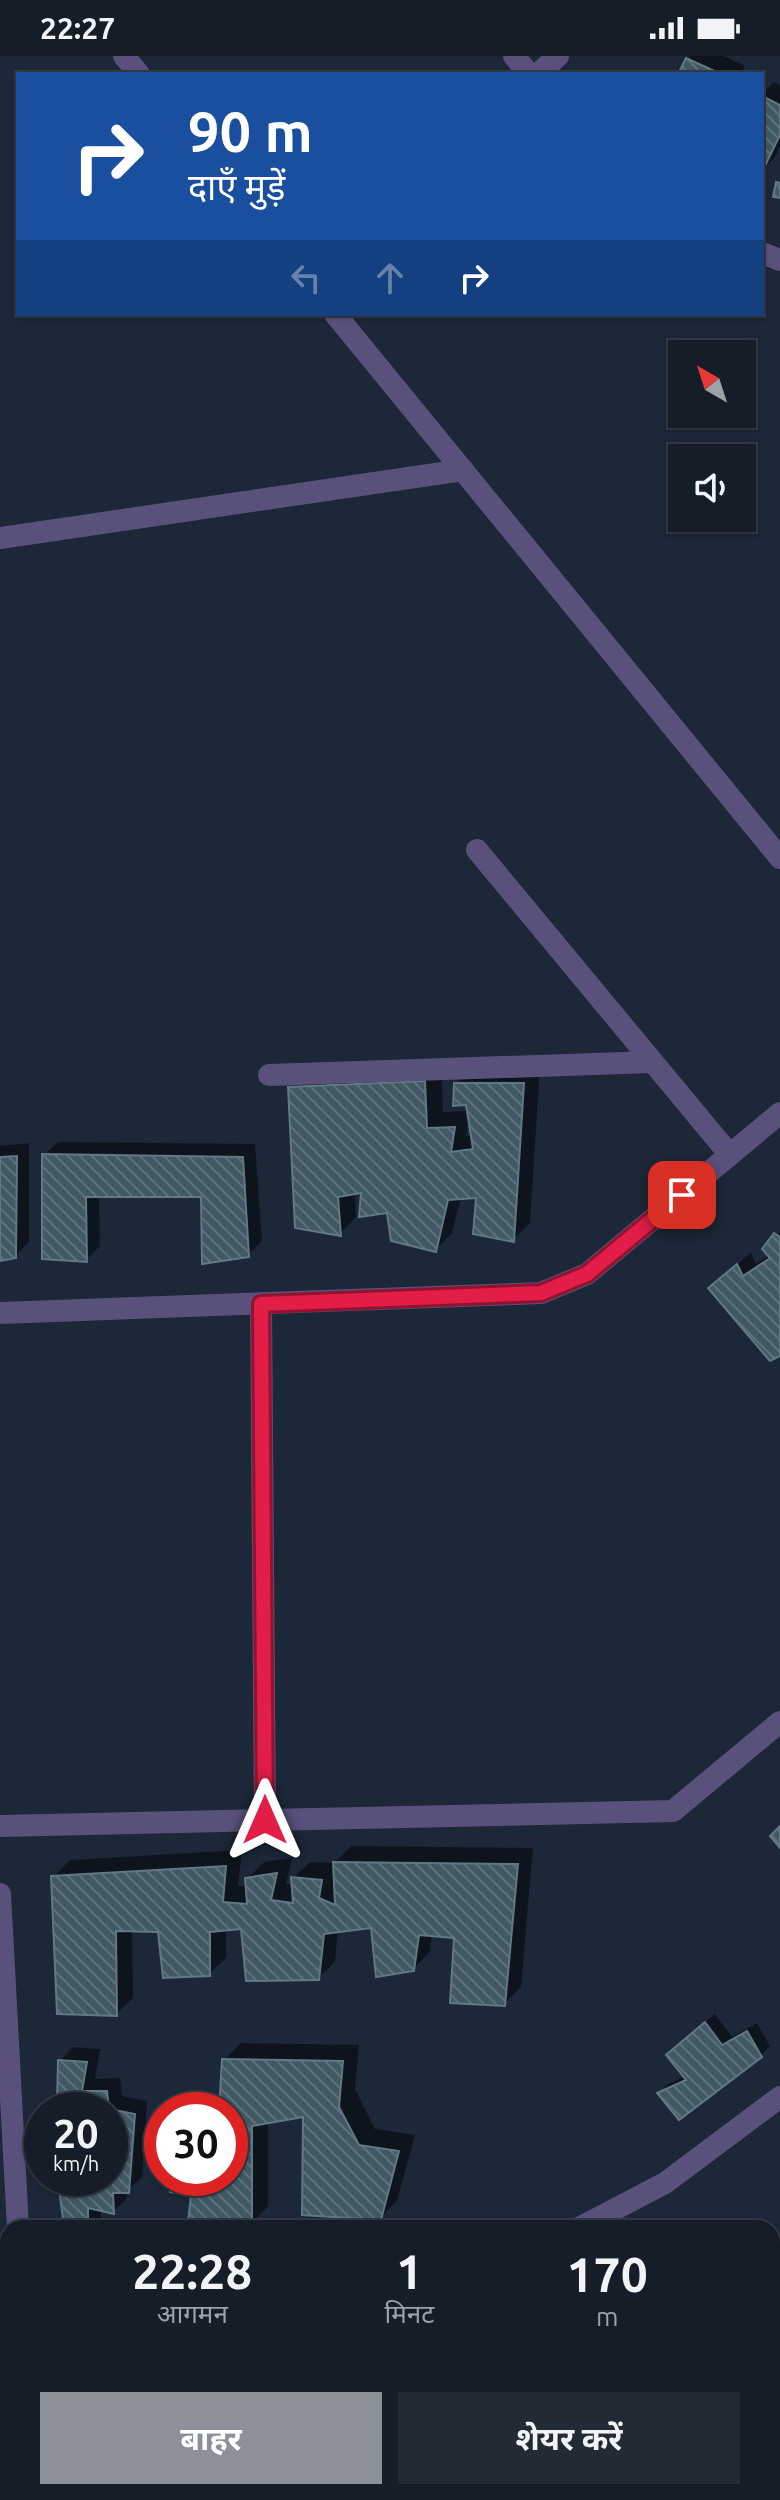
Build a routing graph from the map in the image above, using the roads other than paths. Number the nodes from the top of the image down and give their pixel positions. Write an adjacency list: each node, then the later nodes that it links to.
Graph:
1 (124, 56): 4 (street)
2 (514, 56): 5 (street)
3 (558, 56): 6 (street)
4 (137, 72)
5 (527, 72)
6 (540, 72)
7 (337, 316): 8 (street)
8 (463, 470): 9 (street); 11 (street)
9 (0, 538)
10 (477, 850): 12 (street)
11 (780, 858)
12 (652, 1062): 13 (street); 15 (street)
13 (269, 1075)
14 (780, 1113): 15 (street)
15 (730, 1155): 16 (street)
16 (261, 1304): 17 (street); 19 (street)
17 (0, 1313)
18 (780, 1722): 19 (street)
19 (265, 1820): 20 (street)
20 (0, 1826)
21 (0, 1894): 23 (street)
22 (780, 2097): 24 (street)
23 (18, 2220)
24 (594, 2220)

